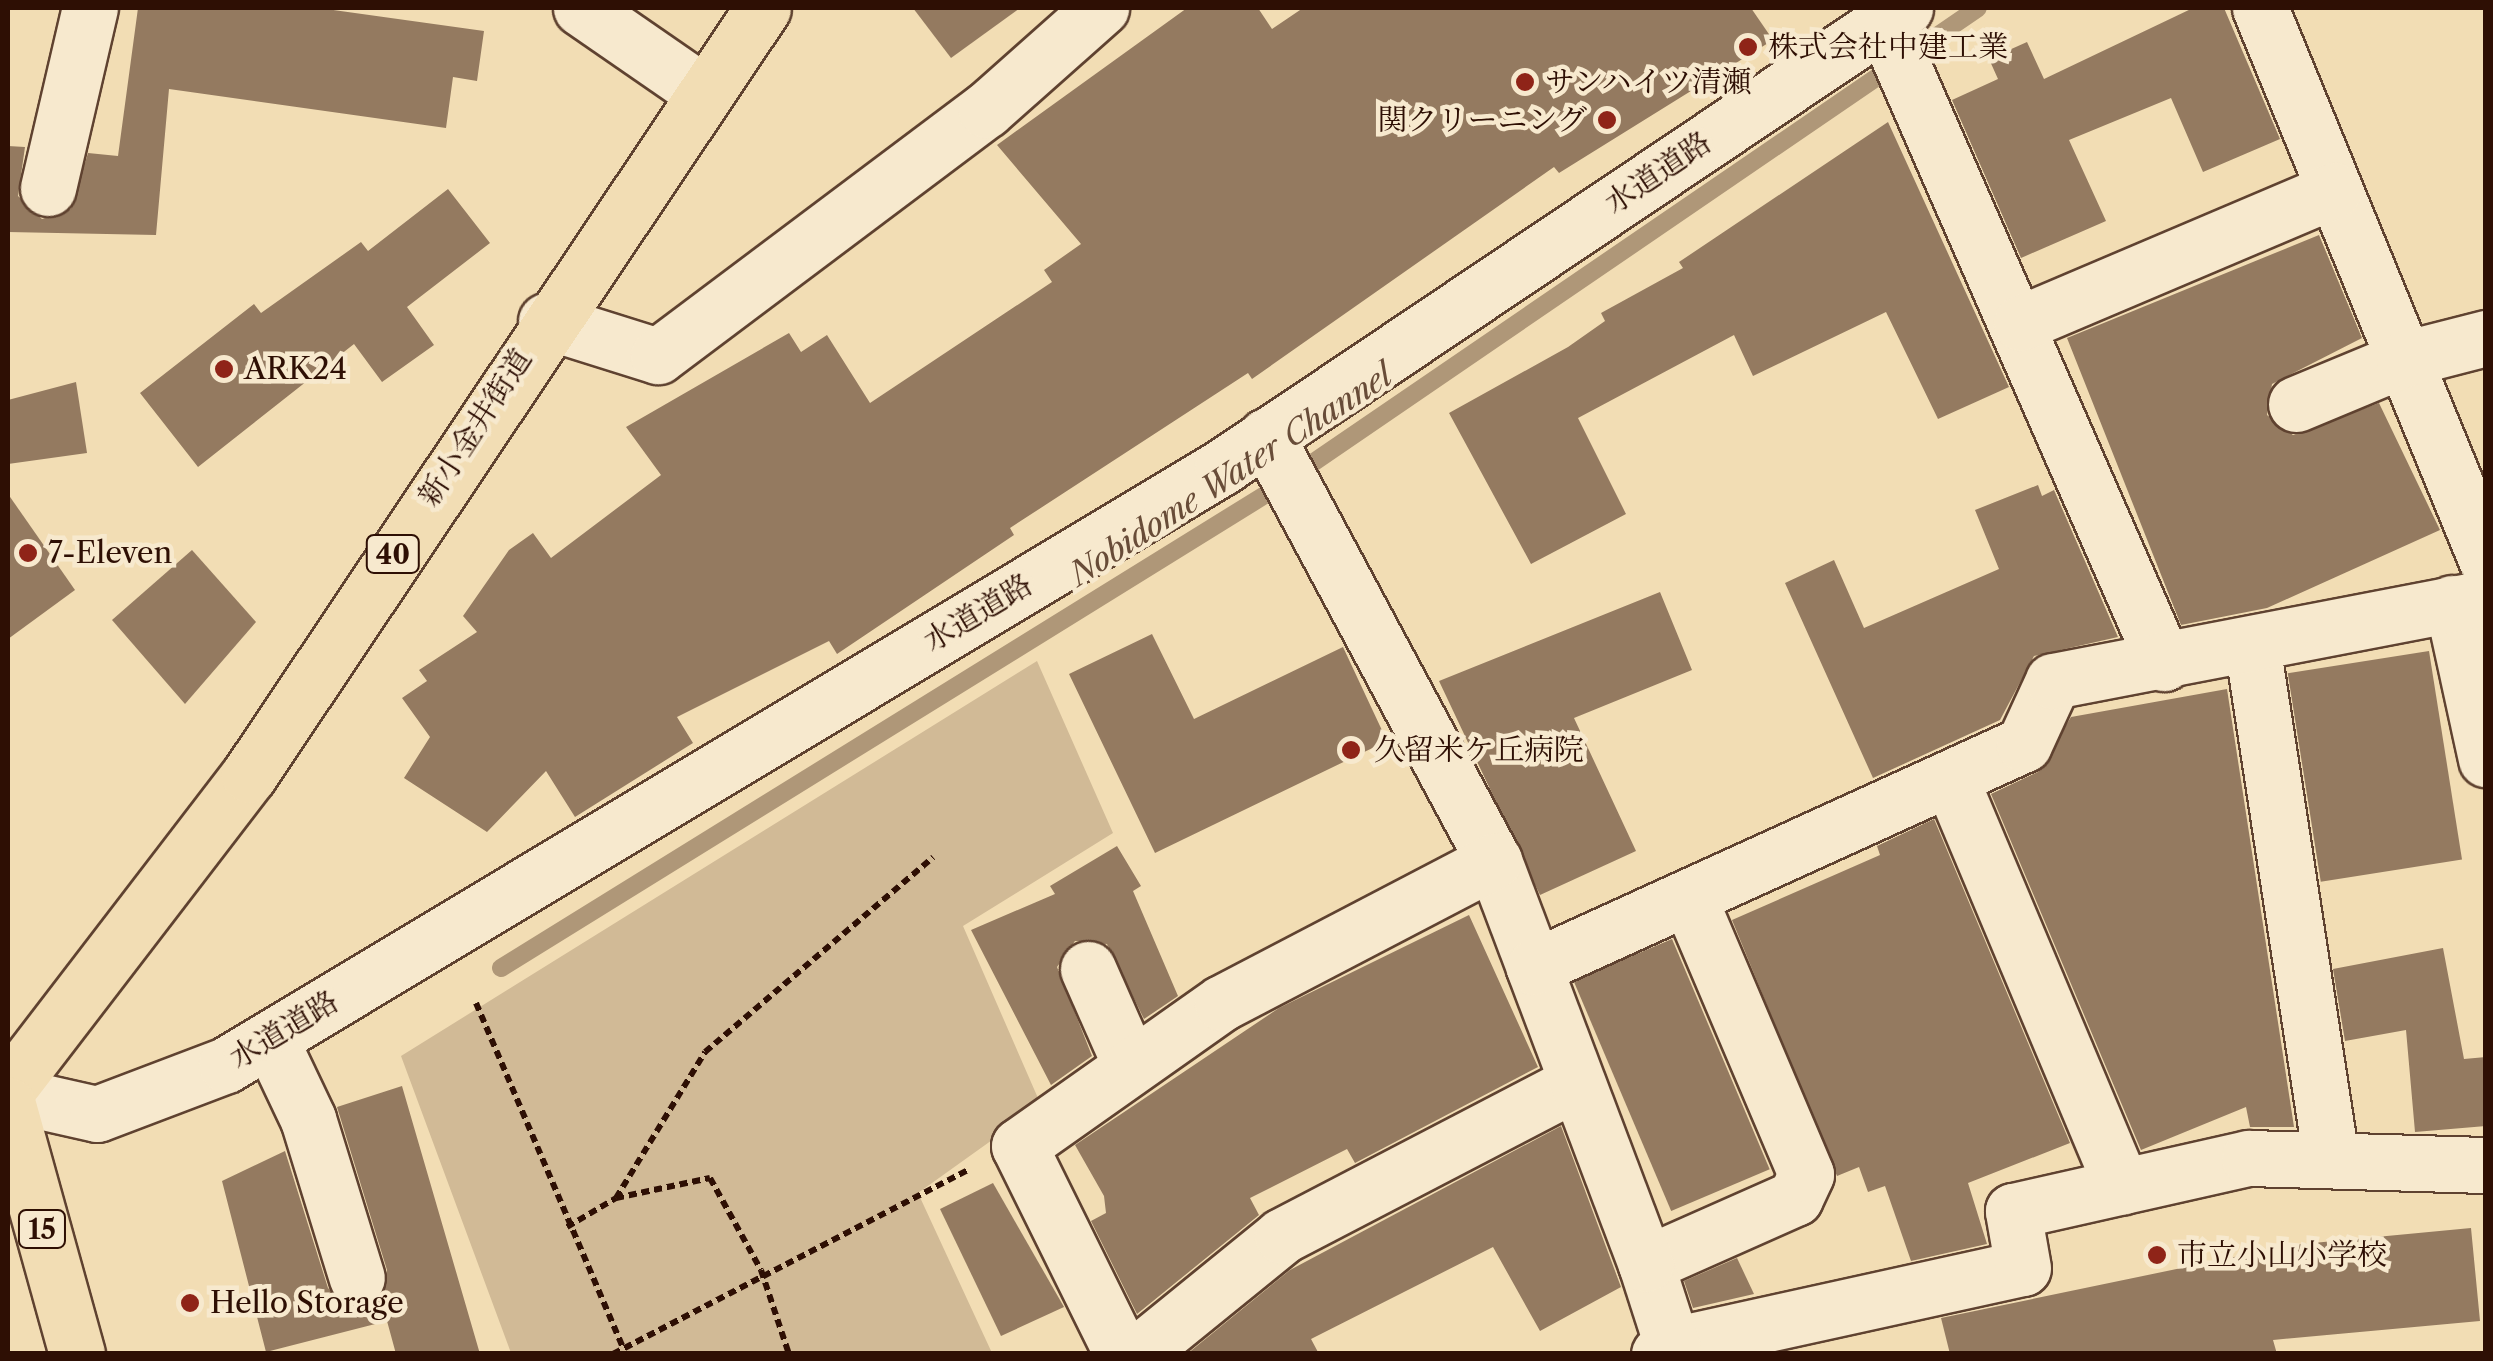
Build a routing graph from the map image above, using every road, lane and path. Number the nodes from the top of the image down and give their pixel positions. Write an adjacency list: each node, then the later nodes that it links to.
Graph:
1 (90, 8): 8 (street)
2 (581, 8): 7 (street)
3 (763, 8): 7 (main road, 新小金井街道 / 40)
4 (1101, 8): 10 (street)
5 (2260, 8): 9 (street)
6 (1899, 39): 11 (street); 15 (street, 水道道路)
7 (704, 93): 10 (main road, 新小金井街道 / 40)
8 (48, 188)
9 (2334, 190): 11 (street); 13 (street)
10 (546, 321): 31 (main road, 新小金井街道 / 40)
11 (2022, 323): 19 (street)
12 (2486, 338): 13 (street)
13 (2404, 359): 14 (street); 16 (street)
14 (2296, 404)
15 (1280, 469): 23 (street); 28 (street, 水道道路)
16 (2486, 559)
17 (2469, 600): 18 (street); 20 (street)
18 (2252, 645): 19 (street); 34 (street)
19 (2164, 663): 21 (street)
20 (2486, 759)
21 (1951, 780): 24 (street); 36 (street)
22 (934, 858): 37 (path)
23 (1494, 861): 25 (street); 29 (street)
24 (1689, 899): 25 (street); 39 (street)
25 (1534, 968): 30 (street)
26 (1088, 969): 29 (street)
27 (476, 1003): 38 (path)
28 (270, 1039): 31 (street, 水道道路); 41 (street)
29 (1129, 1062): 33 (street)
30 (1576, 1084): 39 (street); 48 (street)
31 (8, 1091)
32 (8, 1106): 44 (main road, 15)
33 (1019, 1146): 40 (path); 47 (street)
34 (2331, 1159): 35 (street); 36 (street)
35 (2486, 1165)
36 (2122, 1186): 43 (street)
37 (616, 1198): 38 (path); 40 (path)
38 (567, 1228): 42 (path)
39 (1646, 1264): 43 (street)
40 (761, 1270): 42 (path); 46 (path)
41 (358, 1278)
42 (623, 1347): 45 (path)
43 (1666, 1350)
44 (76, 1354)
45 (613, 1354)
46 (789, 1354)
47 (1122, 1354)
48 (1136, 1354)

